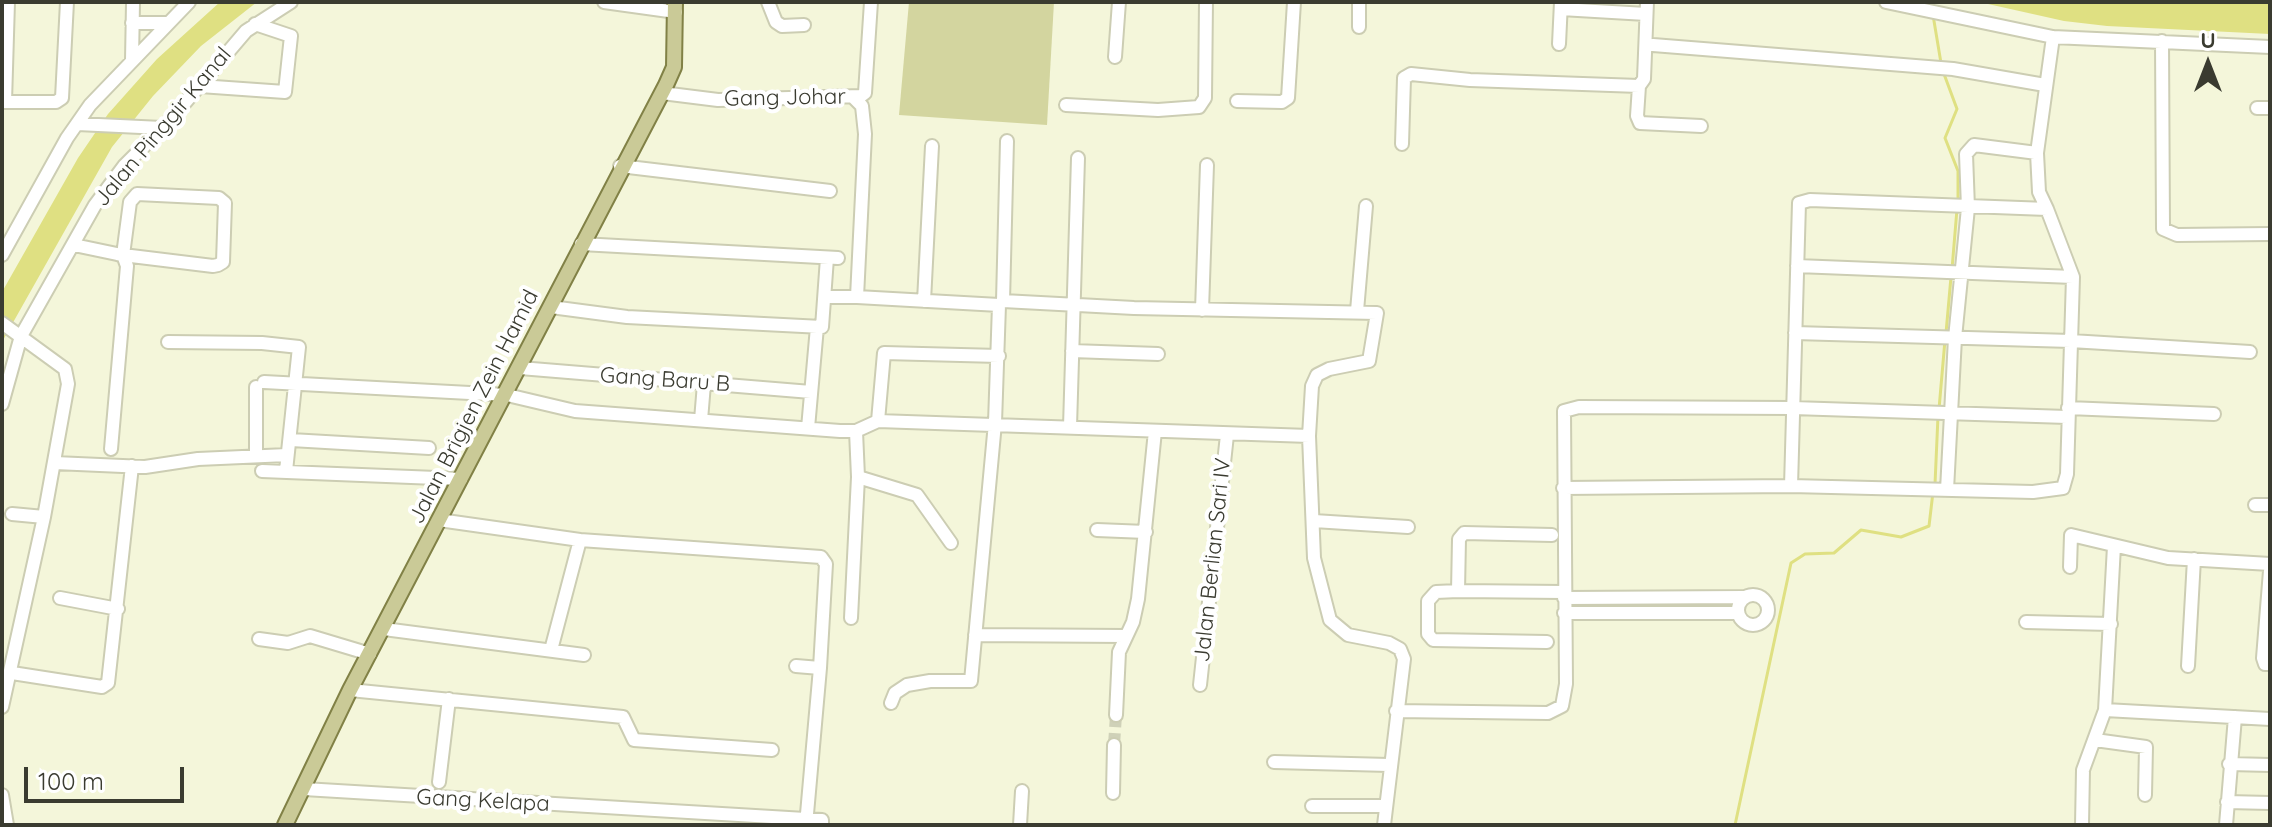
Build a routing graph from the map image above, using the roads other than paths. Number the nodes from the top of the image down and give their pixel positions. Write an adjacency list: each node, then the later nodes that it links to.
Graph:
1 (8, 2): 35 (street)
2 (67, 2): 35 (street)
3 (189, 2): 18 (street)
4 (291, 2): 19 (street, Jalan Pinggir Kanal)
5 (604, 2): 15 (street)
6 (768, 2): 20 (street)
7 (871, 2): 33 (street, Gang Johar)
8 (1119, 2): 27 (street)
9 (1206, 2): 36 (street)
10 (1294, 2): 34 (street)
11 (1359, 2): 21 (street)
12 (1886, 2): 22 (street)
13 (133, 3): 17 (street)
14 (1561, 6): 16 (street); 24 (street)
15 (676, 7): 32 (main road, Jalan Brigjen Zein Hamid)
16 (1647, 8): 31 (street)
17 (132, 23): 18 (street); 28 (street)
18 (167, 23): 28 (street)
19 (255, 24): 30 (street, Jalan Pinggir Kanal); 30 (street)
20 (804, 25)
21 (1359, 27)
22 (2053, 37): 23 (street); 29 (street)
23 (2162, 41): 26 (street); 51 (street)
24 (1559, 44)
25 (1653, 45): 29 (street)
26 (2270, 47)
27 (1115, 57)
28 (132, 60): 37 (street)
29 (2045, 85): 43 (street)
30 (200, 86): 39 (street, Jalan Pinggir Kanal)
31 (1639, 86): 38 (street); 41 (street)
32 (662, 93): 33 (street, Gang Johar); 46 (main road, Jalan Brigjen Zein Hamid)
33 (853, 97): 60 (street)
34 (1237, 101)
35 (3, 102)
36 (1066, 105)
37 (79, 124): 39 (street); 55 (street)
38 (1701, 126)
39 (158, 128): 53 (street, Jalan Pinggir Kanal)
40 (1007, 141): 62 (street)
41 (1402, 144)
42 (932, 146): 61 (street)
43 (2037, 153): 49 (street); 50 (street)
44 (1078, 158): 63 (street)
45 (1207, 165): 65 (street)
46 (620, 166): 47 (street); 52 (main road, Jalan Brigjen Zein Hamid)
47 (830, 191)
48 (1366, 206): 66 (street)
49 (1965, 208): 50 (street); 56 (street); 57 (street)
50 (2047, 209): 58 (street)
51 (2270, 234)
52 (581, 244): 59 (street); 64 (main road, Jalan Brigjen Zein Hamid)
53 (73, 248): 54 (street); 70 (street, Jalan Pinggir Kanal)
54 (120, 254): 54 (street); 99 (street)
55 (2, 255)
56 (1797, 266): 57 (street); 69 (street)
57 (1954, 271): 58 (street); 71 (street)
58 (2073, 277): 72 (street)
59 (826, 297): 60 (street); 68 (street)
60 (857, 297): 61 (street)
61 (924, 301): 62 (street)
62 (1001, 303): 63 (street); 77 (street)
63 (1072, 305): 65 (street); 74 (street)
64 (551, 307): 68 (street); 78 (main road, Jalan Brigjen Zein Hamid)
65 (1202, 310): 66 (street)
66 (1357, 311): 96 (street)
67 (6, 325): 70 (street)
68 (817, 327): 81 (street)
69 (1795, 333): 71 (street); 84 (street)
70 (21, 336): 83 (street, Jalan Pinggir Kanal); 102 (street)
71 (1948, 337): 72 (street); 87 (street)
72 (2071, 341): 75 (street); 85 (street)
73 (168, 342): 79 (street)
74 (1072, 351): 76 (street); 91 (street)
75 (2250, 352)
76 (1158, 354)
77 (999, 356): 89 (street); 90 (street)
78 (520, 368): 80 (street, Gang Baru B); 82 (main road, Jalan Brigjen Zein Hamid)
79 (297, 384): 82 (street); 97 (street); 101 (street)
80 (704, 384): 81 (street, Gang Baru B); 88 (street)
81 (811, 392): 92 (street)
82 (507, 395): 88 (street); 107 (main road, Jalan Brigjen Zein Hamid)
83 (2, 404)
84 (1793, 408): 87 (street); 108 (street); 109 (street)
85 (2067, 412): 86 (street); 87 (street); 110 (street)
86 (2214, 414)
87 (1949, 415): 110 (street)
88 (701, 420): 92 (street)
89 (878, 421): 90 (street); 93 (street)
90 (995, 423): 91 (street); 140 (street)
91 (1070, 427): 94 (street)
92 (808, 428): 93 (street)
93 (856, 431): 106 (street)
94 (1155, 431): 95 (street); 119 (street)
95 (1227, 435): 96 (street); 152 (street, Jalan Berlian Sari IV)
96 (1309, 436): 116 (street)
97 (291, 440): 98 (street); 100 (street)
98 (429, 448)
99 (111, 449)
100 (287, 455): 101 (street); 105 (street)
101 (256, 456): 103 (street)
102 (55, 463): 103 (street); 114 (street)
103 (132, 466): 132 (street)
104 (262, 471): 105 (street)
105 (286, 471): 107 (street)
106 (858, 477): 122 (street); 135 (street)
107 (461, 479): 115 (main road, Jalan Brigjen Zein Hamid)
108 (1791, 486): 109 (street); 110 (street)
109 (1563, 488): 129 (street)
110 (1946, 490)
111 (2255, 505): 112 (street)
112 (2270, 505)
113 (12, 514): 114 (street)
114 (44, 517): 151 (street)
115 (439, 520): 121 (street); 139 (main road, Jalan Brigjen Zein Hamid)
116 (1314, 521): 117 (street); 158 (street)
117 (1408, 527)
118 (1097, 530): 119 (street)
119 (1146, 532): 141 (street)
120 (1552, 535): 128 (street)
121 (580, 540): 144 (street); 150 (street)
122 (951, 543)
123 (2114, 546): 124 (street); 126 (street); 138 (street)
124 (2194, 559): 125 (street); 149 (street)
125 (2270, 564)
126 (2070, 567)
127 (2270, 571): 137 (street)
128 (1458, 591): 129 (street); 143 (street)
129 (1564, 595): 130 (street); 133 (street)
130 (1744, 597): 134 (street); 134 (street)
131 (60, 598): 132 (street)
132 (118, 609): 151 (street)
133 (1564, 613): 134 (street); 158 (street)
134 (1738, 613)
135 (851, 618)
136 (2026, 622): 138 (street)
137 (2268, 622): 147 (street)
138 (2111, 624): 157 (street)
139 (384, 629): 144 (street); 145 (main road, Jalan Brigjen Zein Hamid)
140 (975, 635): 141 (street); 155 (street)
141 (1126, 636): 159 (street)
142 (259, 639): 145 (street)
143 (1547, 642)
144 (551, 650): 146 (street)
145 (370, 654): 153 (main road, Jalan Brigjen Zein Hamid)
146 (584, 655)
147 (2270, 664)
148 (796, 666): 150 (street)
149 (2188, 666)
150 (820, 668): 180 (street)
151 (12, 673): 156 (street)
152 (1200, 685)
153 (350, 690): 154 (street); 170 (main road, Jalan Brigjen Zein Hamid)
154 (449, 699): 164 (street); 169 (street)
155 (891, 703)
156 (2, 707)
157 (2105, 710): 160 (street); 162 (street)
158 (1396, 711): 167 (street)
159 (1116, 715)
160 (2235, 717): 161 (street); 166 (street)
161 (2270, 719)
162 (2095, 740): 174 (street); 186 (street)
163 (1114, 745): 172 (street)
164 (772, 750)
165 (1274, 762): 167 (street)
166 (2229, 764): 168 (street); 175 (street)
167 (1389, 765): 178 (street)
168 (2270, 765)
169 (439, 782)
170 (304, 789): 180 (street, Gang Kelapa); 182 (main road, Jalan Brigjen Zein Hamid)
171 (1022, 791): 184 (street)
172 (1113, 793)
173 (2, 795): 179 (street)
174 (2145, 795)
175 (2227, 802): 176 (street); 187 (street)
176 (2270, 803)
177 (1312, 806): 178 (street)
178 (1385, 806): 185 (street)
179 (4, 809): 181 (street)
180 (806, 822): 183 (street, Gang Kelapa)
181 (7, 825)
182 (285, 825)
183 (822, 825)
184 (1020, 825)
185 (1384, 825)
186 (2082, 825)
187 (2226, 825)

